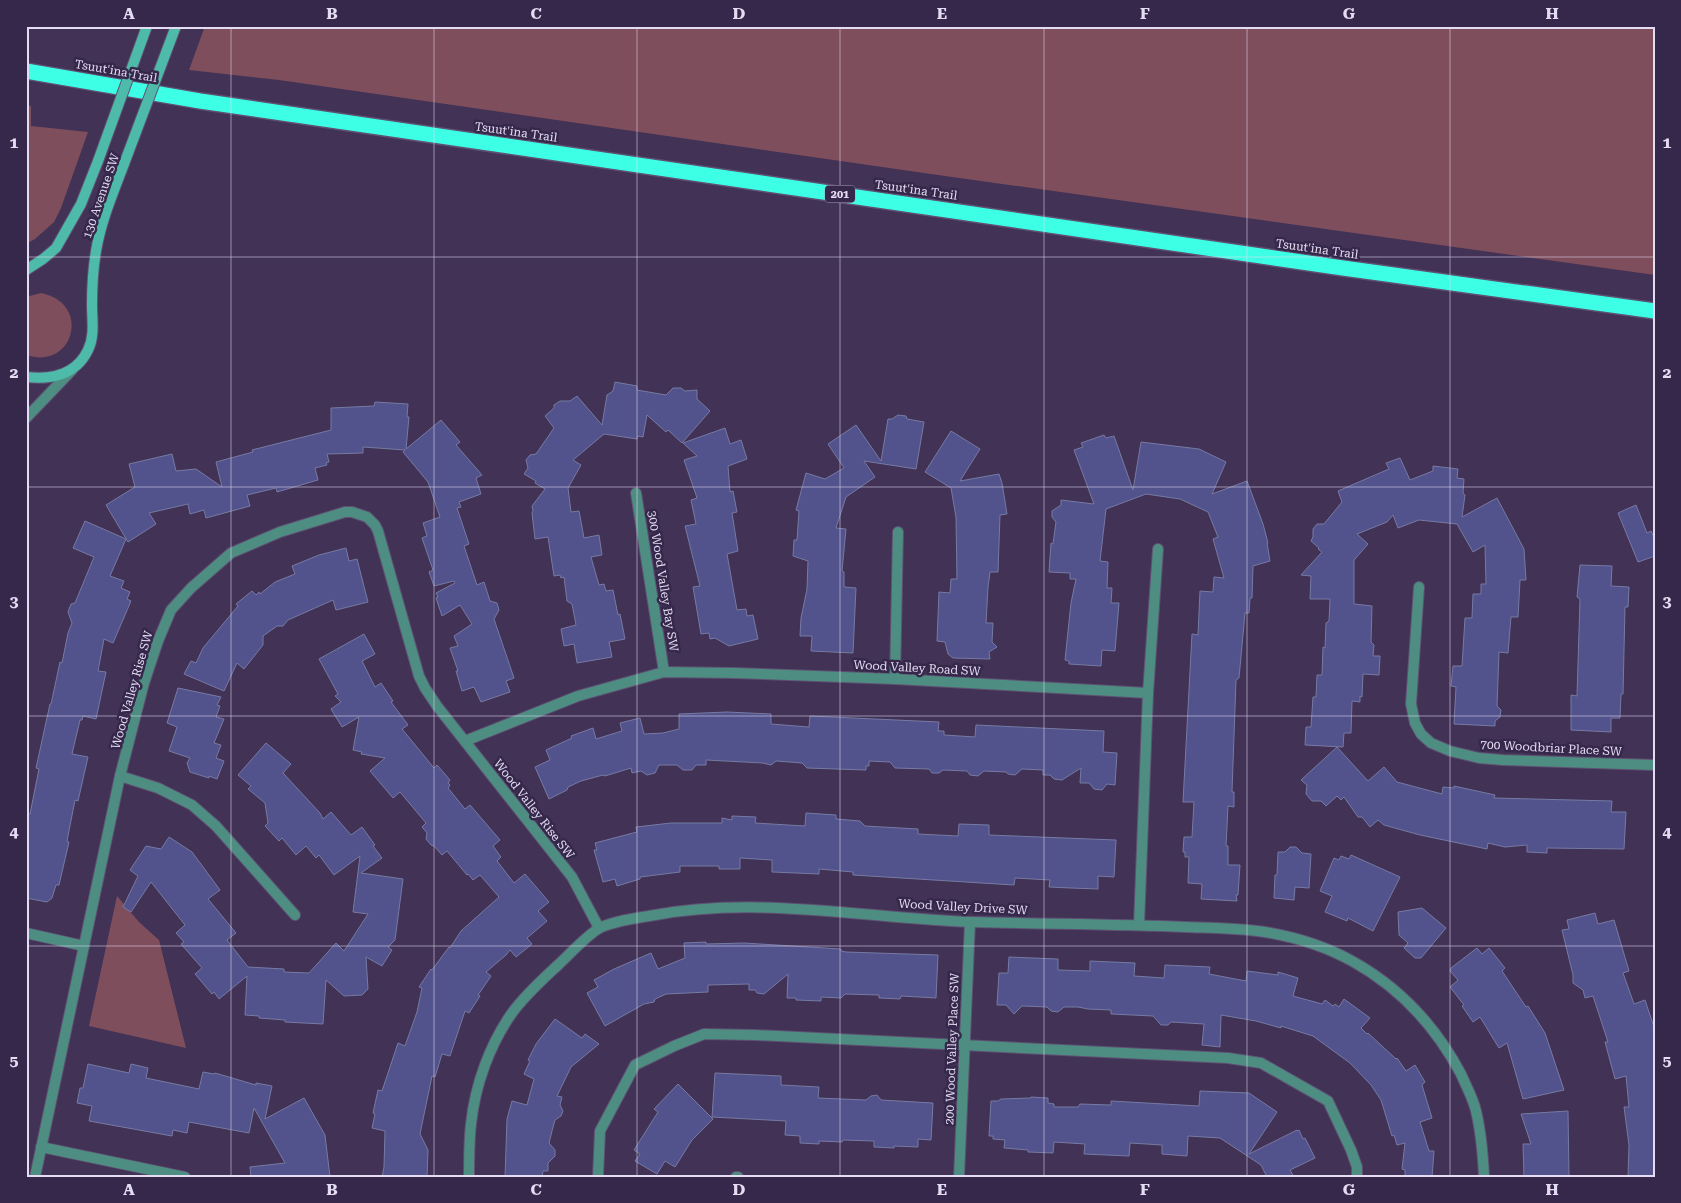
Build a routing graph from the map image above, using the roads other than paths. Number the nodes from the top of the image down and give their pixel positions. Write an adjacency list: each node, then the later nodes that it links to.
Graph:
1 (147, 26): 4 (main road, 130 Avenue SW, bridge)
2 (176, 26): 6 (main road, 130 Avenue SW, bridge)
3 (26, 71): 5 (highway, Tsuut'ina Trail / 201)
4 (26, 270)
5 (1655, 310)
6 (76, 366): 7 (main road); 8 (street, 130 Avenue SW)
7 (26, 376)
8 (26, 418)
9 (636, 493): 13 (street, 300 Wood Valley Bay SW)
10 (898, 532): 14 (street)
11 (1158, 549): 15 (street)
12 (1419, 587): 17 (street, 700 Woodbriar Place SW)
13 (664, 672): 14 (street, Wood Valley Road SW); 16 (street, Wood Valley Road SW)
14 (894, 679): 15 (street, Wood Valley Road SW)
15 (1148, 693): 21 (street)
16 (465, 741): 18 (street, Wood Valley Rise SW); 22 (street, Wood Valley Rise SW)
17 (1655, 765)
18 (120, 776): 19 (street); 24 (street, Wood Valley Rise SW)
19 (296, 915)
20 (970, 922): 21 (street, Wood Valley Drive SW); 22 (street, Wood Valley Drive SW); 25 (street, 200 Wood Valley Place SW)
21 (1139, 925): 33 (street, Wood Valley Drive SW)
22 (599, 928): 29 (street, Wood Valley Drive SW)
23 (26, 933): 24 (street)
24 (84, 946): 26 (street, Wood Valley Rise SW)
25 (965, 1045): 30 (street); 31 (street, 200 Wood Valley Place SW); 32 (street)
26 (41, 1146): 27 (street, Wood Valley Rise SW); 28 (street)
27 (35, 1177)
28 (186, 1177)
29 (469, 1177)
30 (598, 1177)
31 (960, 1177)
32 (1357, 1177)
33 (1484, 1177)

